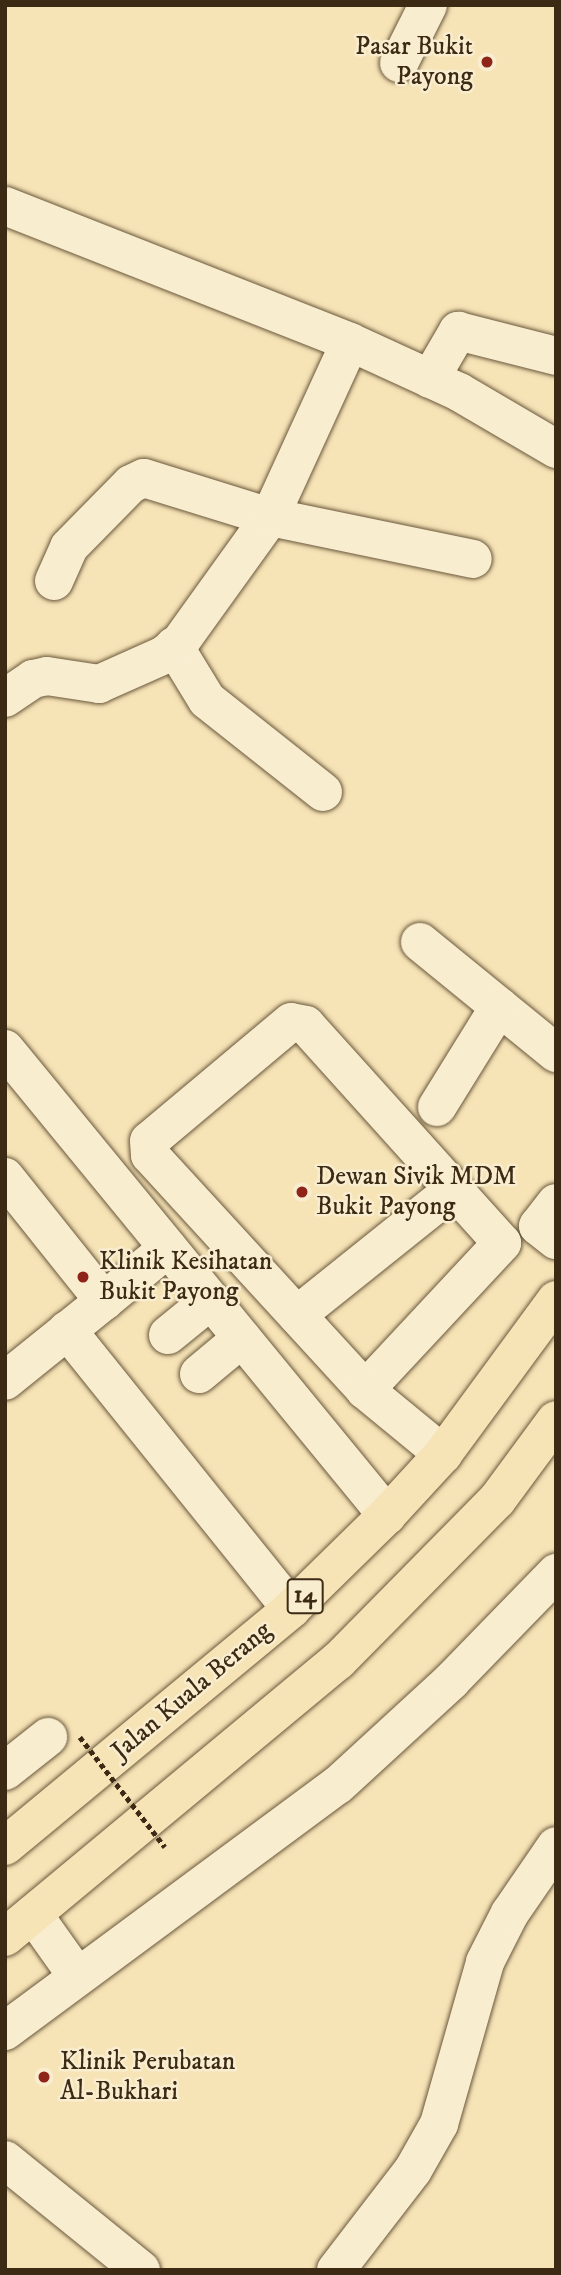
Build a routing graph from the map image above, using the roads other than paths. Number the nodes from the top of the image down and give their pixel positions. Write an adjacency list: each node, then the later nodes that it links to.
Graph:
1 (428, 5): 2 (street)
2 (399, 63)
3 (5, 206): 4 (street)
4 (350, 342): 6 (street); 8 (street)
5 (556, 356): 6 (street)
6 (430, 379): 7 (street)
7 (556, 449)
8 (270, 517): 9 (street); 10 (street); 11 (street)
9 (473, 559)
10 (54, 581)
11 (174, 646): 12 (street); 13 (street)
12 (5, 698)
13 (323, 792)
14 (420, 942): 15 (street)
15 (499, 1007): 17 (street); 18 (street)
16 (5, 1049): 23 (street)
17 (556, 1053)
18 (437, 1107)
19 (5, 1177): 26 (street)
20 (454, 1189): 27 (street); 27 (street); 33 (street)
21 (556, 1203): 22 (street)
22 (556, 1240)
23 (168, 1248): 24 (street); 26 (street)
24 (211, 1300): 29 (street); 30 (street)
25 (556, 1300): 35 (highway, Jalan Kuala Berang / 14)
26 (104, 1301): 28 (street)
27 (296, 1315): 33 (street)
28 (67, 1330): 32 (street); 38 (street)
29 (169, 1335)
30 (242, 1338): 31 (street); 36 (street)
31 (199, 1374)
32 (5, 1381)
33 (365, 1390): 35 (street)
34 (556, 1420): 43 (highway)
35 (443, 1454): 36 (highway, Jalan Kuala Berang / 14)
36 (387, 1516): 38 (highway, Jalan Kuala Berang / 14)
37 (556, 1573): 44 (street)
38 (291, 1609): 41 (highway, Jalan Kuala Berang / 14)
39 (64, 1737): 40 (street)
40 (5, 1771)
41 (5, 1846)
42 (556, 1846): 48 (street)
43 (19, 1925): 44 (street)
44 (77, 1976): 45 (street)
45 (5, 2031)
46 (5, 2160): 47 (street)
47 (141, 2270)
48 (336, 2270)

